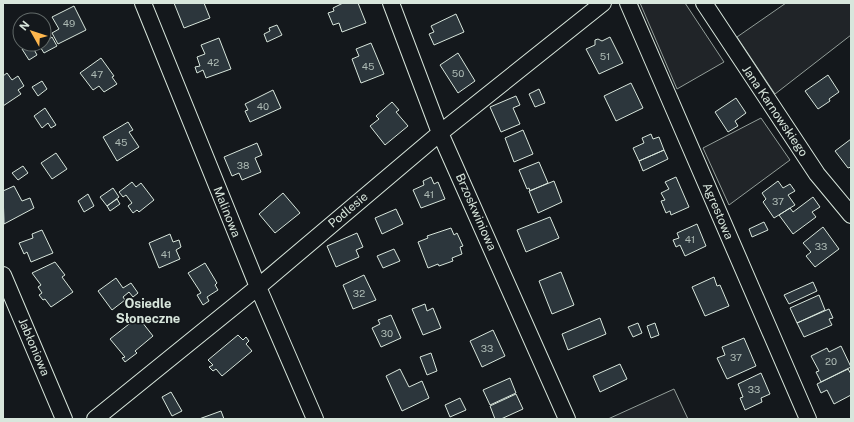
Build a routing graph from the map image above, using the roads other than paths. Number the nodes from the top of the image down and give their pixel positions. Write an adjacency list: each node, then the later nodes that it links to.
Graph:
1 (143, 3): 9 (street, Malinowa)
2 (391, 3): 6 (street, Brzoskwiniowa)
3 (603, 3): 6 (street, Podlesie)
4 (628, 3): 14 (street, Agrestowa)
5 (704, 3): 7 (street, Jana Karnowskiego)
6 (440, 133): 9 (street, Podlesie); 13 (street, Brzoskwiniowa)
7 (851, 216)
8 (3, 275): 10 (street, Jabłoniowa)
9 (258, 287): 11 (street, Podlesie); 12 (street, Malinowa)
10 (64, 419)
11 (95, 419)
12 (316, 419)
13 (567, 419)
14 (808, 419)

